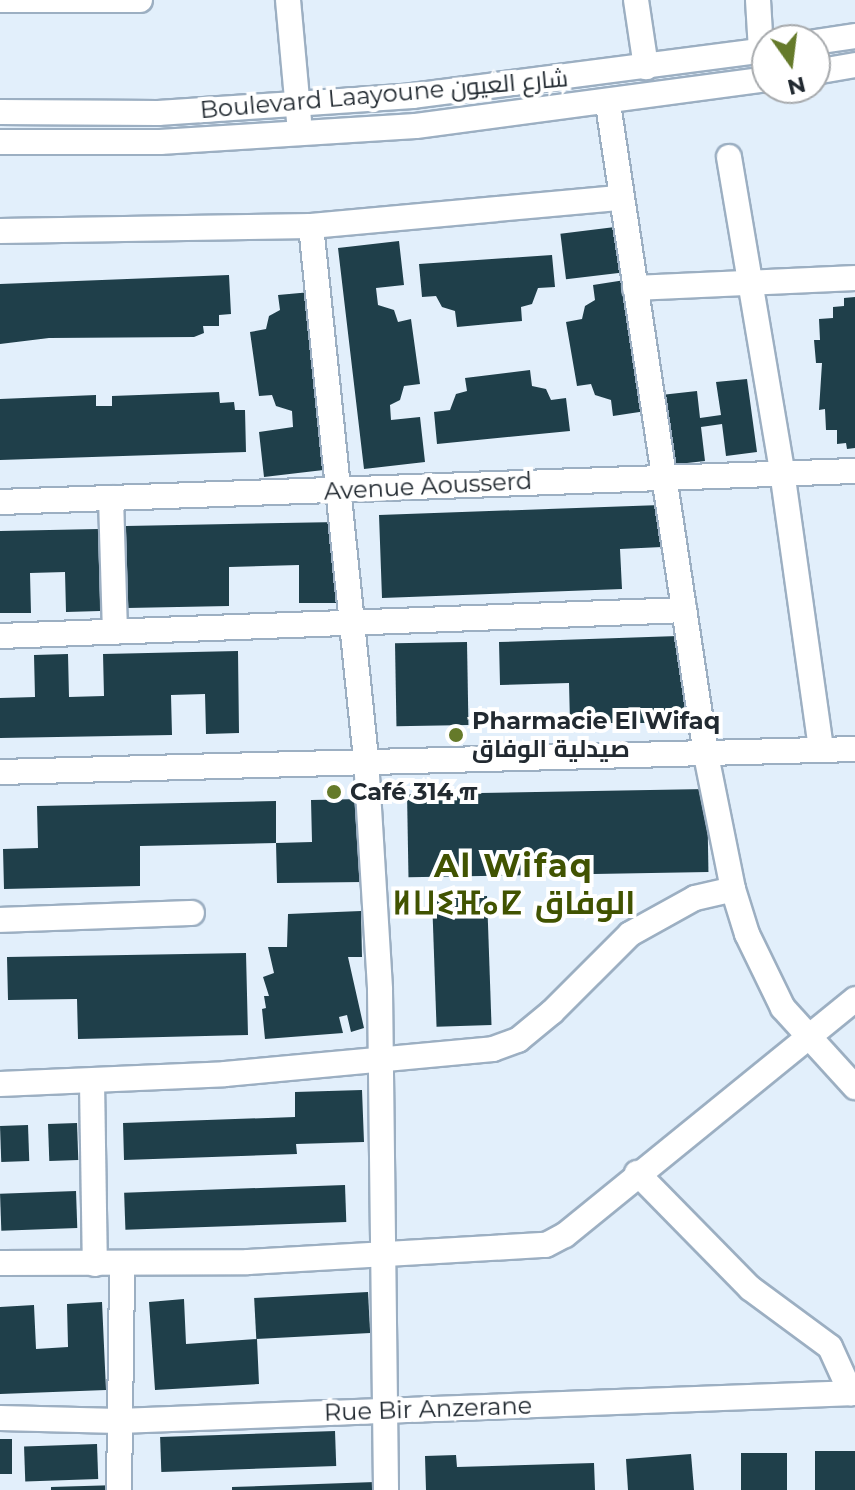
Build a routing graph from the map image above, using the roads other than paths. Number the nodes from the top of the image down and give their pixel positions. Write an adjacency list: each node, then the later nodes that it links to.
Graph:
1 (0, 0): 6 (street)
2 (140, 0): 6 (street)
3 (288, 0): 16 (street)
4 (636, 0): 12 (street)
5 (758, 0): 7 (street)
6 (70, 1)
7 (761, 24)
8 (855, 36): 9 (street)
9 (831, 40)
10 (751, 52): 12 (street, Boulevard Laayoune شارع العيون)
11 (855, 65): 13 (street)
12 (646, 67): 16 (street, Boulevard Laayoune شارع العيون)
13 (831, 69)
14 (751, 82): 15 (street, Boulevard Laayoune شارع العيون)
15 (608, 104): 18 (street, Boulevard Laayoune شارع العيون); 21 (street)
16 (297, 105): 17 (street, Boulevard Laayoune شارع العيون); 18 (street)
17 (0, 112)
18 (300, 134): 19 (street, Boulevard Laayoune شارع العيون)
19 (0, 142)
20 (729, 157): 25 (street)
21 (621, 198): 22 (street); 26 (street)
22 (311, 226): 23 (street); 30 (street)
23 (0, 231)
24 (855, 278): 25 (street)
25 (750, 281): 26 (street); 27 (street)
26 (635, 288): 29 (street)
27 (782, 471): 28 (street, Avenue Aousserd); 29 (street, Avenue Aousserd); 37 (street)
28 (855, 471)
29 (663, 475): 30 (street, Avenue Aousserd); 33 (street)
30 (340, 491): 31 (street, Avenue Aousserd); 34 (street)
31 (111, 498): 32 (street, Avenue Aousserd); 35 (street)
32 (0, 502)
33 (685, 610): 34 (street); 39 (street)
34 (351, 623): 35 (street); 40 (street)
35 (115, 632): 36 (street)
36 (0, 636)
37 (821, 749): 38 (street); 39 (street)
38 (855, 749)
39 (706, 755): 40 (street); 42 (street)
40 (366, 759): 41 (street); 47 (street)
41 (0, 772)
42 (733, 889): 46 (street); 47 (street)
43 (192, 913): 44 (street)
44 (0, 920)
45 (855, 999): 46 (street)
46 (806, 1037): 50 (street); 51 (street)
47 (381, 1063): 48 (street); 52 (street)
48 (92, 1082): 49 (street); 55 (street)
49 (0, 1084)
50 (855, 1087)
51 (637, 1173): 52 (street); 56 (street)
52 (383, 1257): 54 (street); 57 (street)
53 (0, 1263): 55 (street)
54 (122, 1263): 55 (street); 59 (street)
55 (95, 1264)
56 (853, 1393): 57 (street, Rue Bir Anzerane)
57 (387, 1411): 59 (street, Rue Bir Anzerane); 61 (street)
58 (0, 1418): 59 (street, Rue Bir Anzerane)
59 (119, 1421): 60 (street)
60 (119, 1490)
61 (386, 1490)

